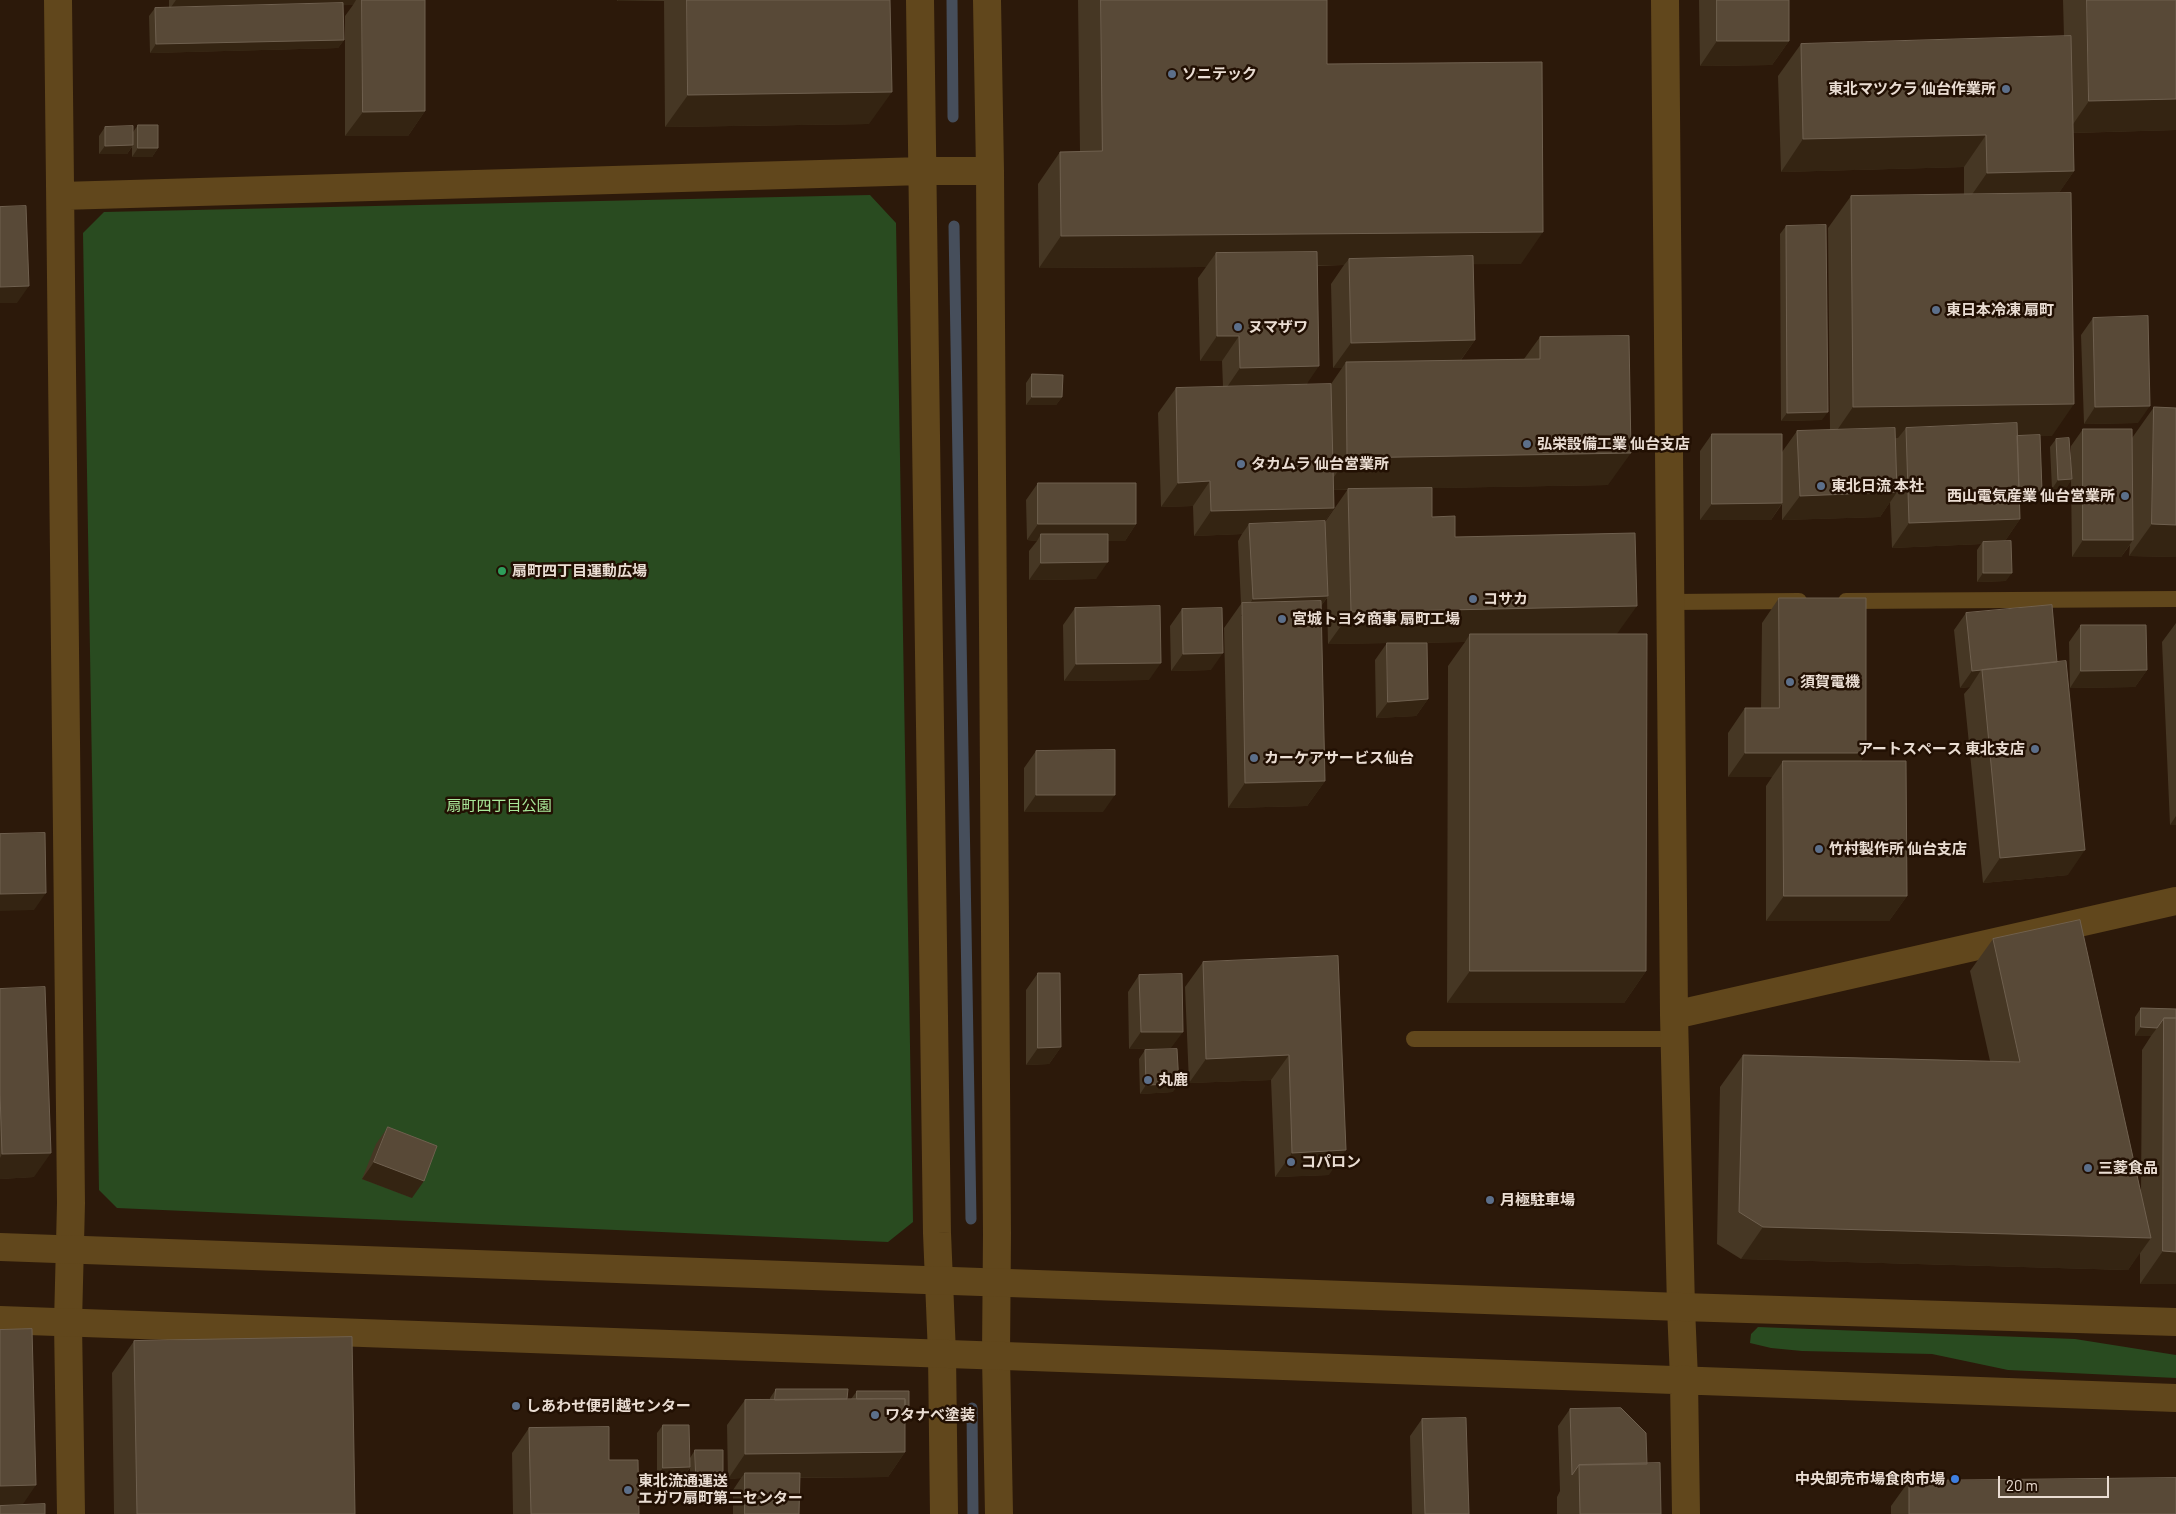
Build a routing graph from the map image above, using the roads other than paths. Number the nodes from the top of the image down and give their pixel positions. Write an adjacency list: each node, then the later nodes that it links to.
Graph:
1 (58, 0): 7 (street)
2 (920, 0): 5 (street)
3 (987, 0): 6 (street)
4 (1665, 0): 9 (street)
5 (923, 171): 6 (street); 7 (street); 15 (street)
6 (990, 171): 16 (street)
7 (61, 196): 14 (street)
8 (2176, 599): 9 (lane)
9 (1670, 602): 11 (street)
10 (2176, 901): 11 (street)
11 (1674, 1027): 12 (lane); 17 (street)
12 (1414, 1039)
13 (0, 1246): 14 (street)
14 (71, 1250): 15 (street); 20 (street)
15 (938, 1279): 16 (street); 21 (street)
16 (997, 1282): 17 (street); 22 (street)
17 (1681, 1307): 19 (street); 23 (street)
18 (0, 1320): 20 (street)
19 (2176, 1322)
20 (68, 1323): 21 (street); 25 (street)
21 (942, 1354): 22 (street); 26 (street)
22 (996, 1356): 23 (street); 27 (street)
23 (1684, 1379): 24 (street); 28 (street)
24 (2176, 1398)
25 (71, 1514)
26 (944, 1514)
27 (999, 1514)
28 (1686, 1514)

